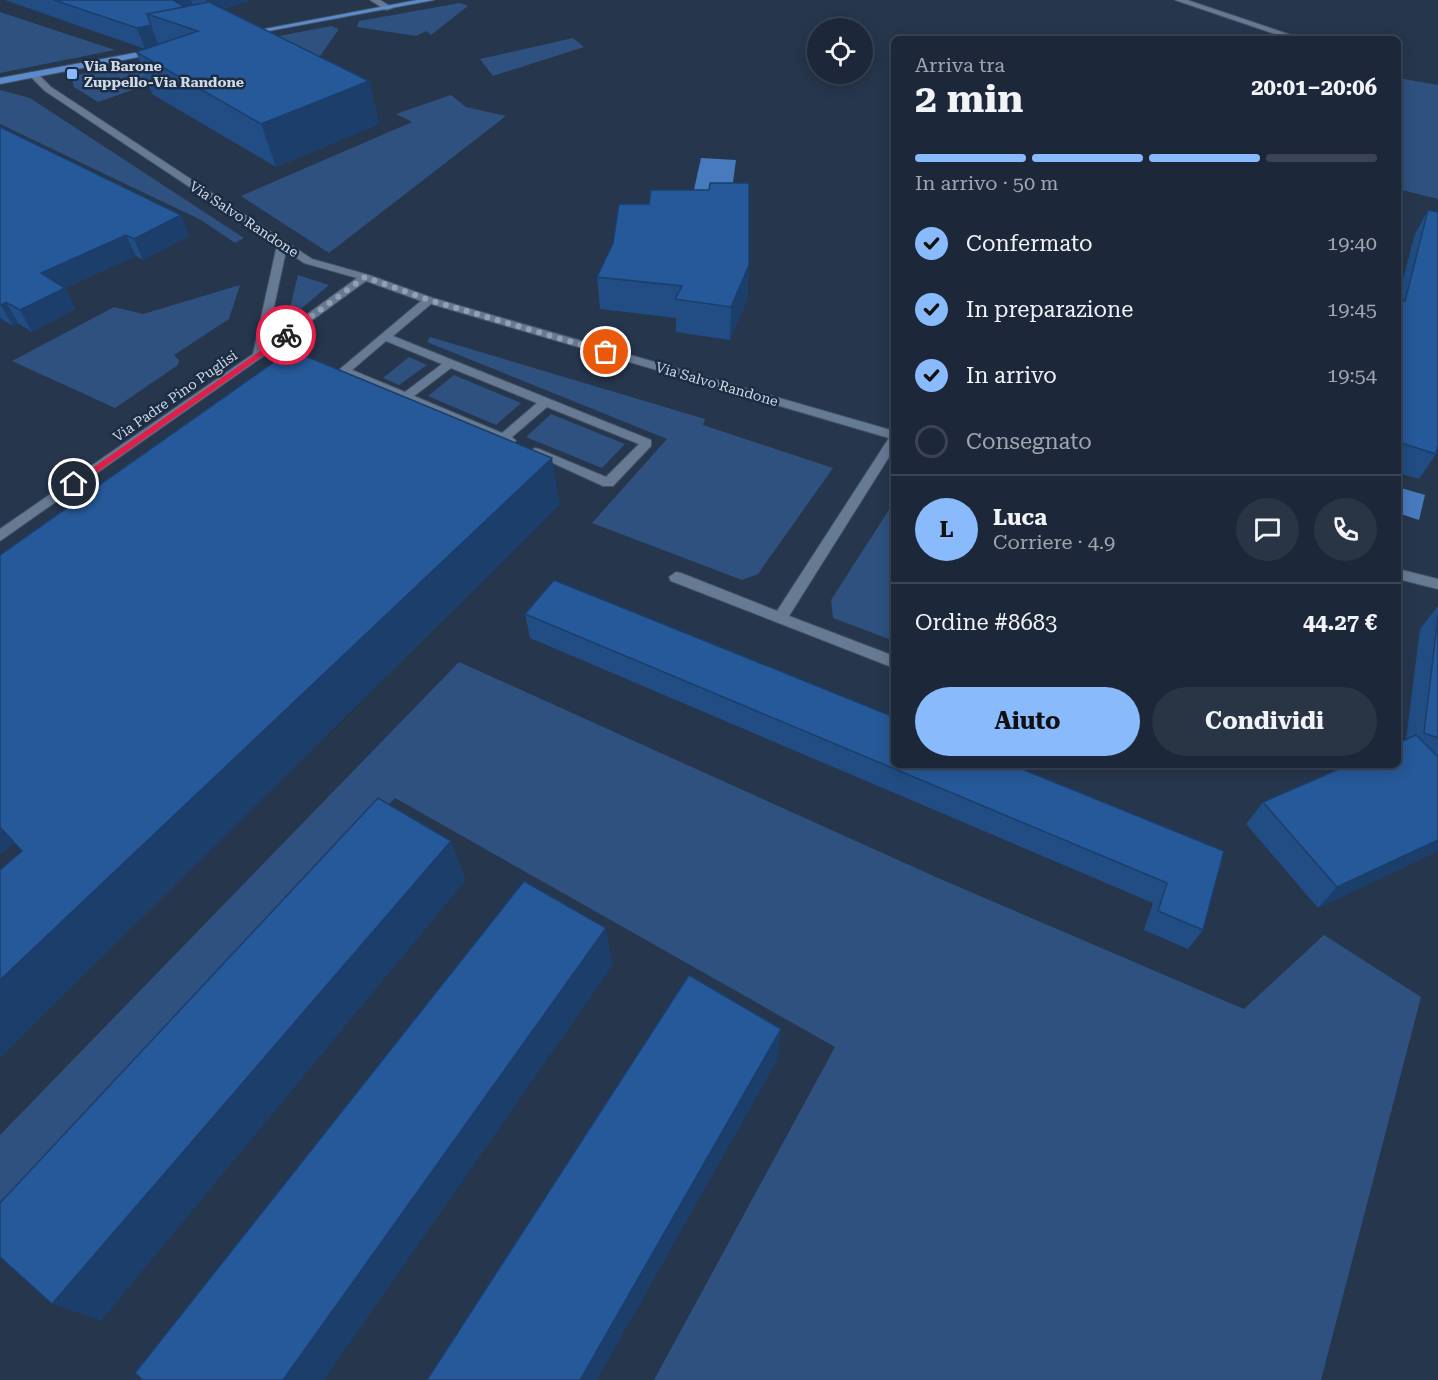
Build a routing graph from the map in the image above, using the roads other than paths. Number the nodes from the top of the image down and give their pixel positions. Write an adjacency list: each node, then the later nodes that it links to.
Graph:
1 (374, 0): 4 (street)
2 (430, 0): 4 (main road)
3 (1179, 0): 6 (street)
4 (389, 8): 5 (main road)
5 (242, 33)
6 (1290, 36)
7 (169, 48): 8 (main road)
8 (33, 74): 9 (main road); 10 (street, Via Salvo Randone)
9 (0, 81)
10 (282, 245): 11 (street, Via Salvo Randone); 14 (street)
11 (365, 277): 12 (street, Via Salvo Randone); 14 (street, Via Padre Pino Puglisi)
12 (429, 300): 13 (street); 18 (street, Via Salvo Randone)
13 (385, 337): 15 (street); 16 (street)
14 (258, 355): 21 (street, Via Padre Pino Puglisi)
15 (450, 363): 16 (street); 17 (street)
16 (406, 397): 19 (street)
17 (546, 402): 19 (street); 19 (street)
18 (891, 436)
19 (504, 438)
20 (891, 442): 25 (street)
21 (0, 536)
22 (1401, 575): 24 (street)
23 (676, 577): 25 (street)
24 (1438, 584)
25 (780, 618): 26 (street)
26 (891, 661)

